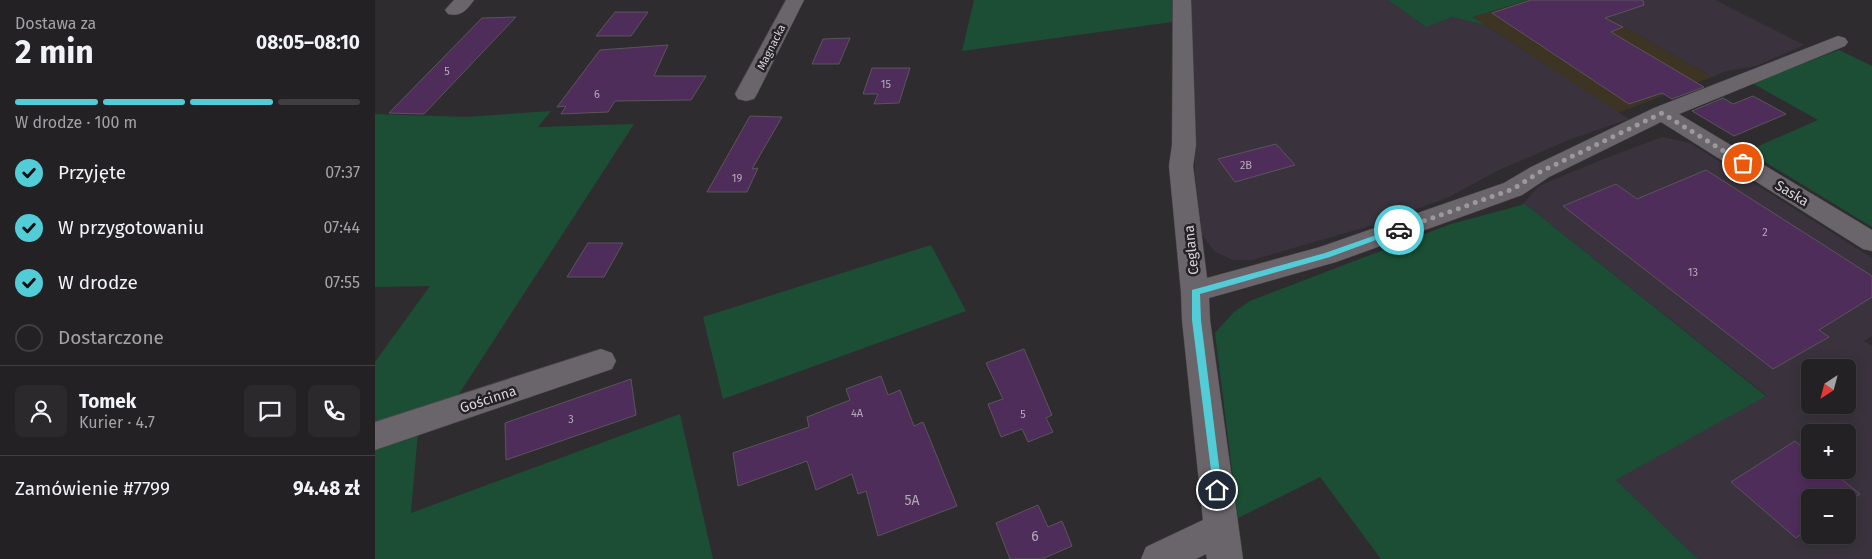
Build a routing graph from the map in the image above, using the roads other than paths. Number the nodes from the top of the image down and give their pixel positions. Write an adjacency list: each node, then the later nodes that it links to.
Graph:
1 (795, 0): 4 (street, Magnacka)
2 (1181, 0): 7 (street, Ceglana)
3 (1838, 42): 5 (street)
4 (746, 94)
5 (1662, 113): 6 (street, Saska); 7 (street)
6 (1872, 242)
7 (1195, 292): 10 (street, Ceglana)
8 (601, 361): 9 (street, Gościnna)
9 (375, 436)
10 (1223, 544): 11 (street)
11 (1159, 559)

